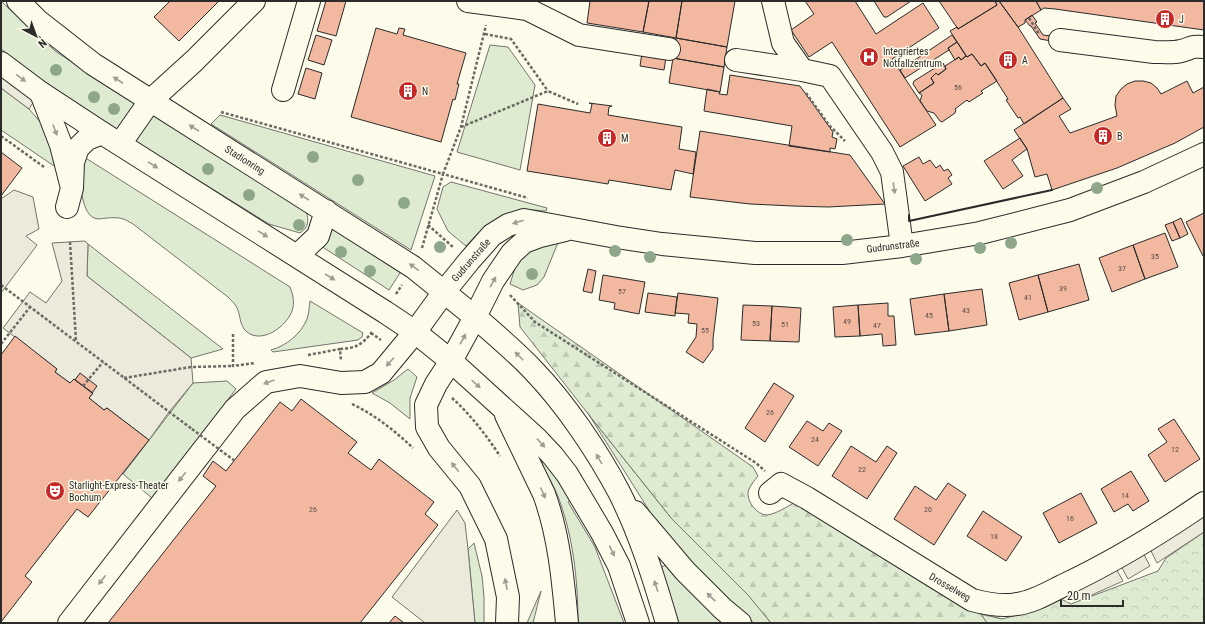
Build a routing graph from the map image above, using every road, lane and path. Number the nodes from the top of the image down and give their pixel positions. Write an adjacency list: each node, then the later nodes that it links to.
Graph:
1 (18, 1): 16 (main road, Stadionring, one-way to 1)
2 (254, 1): 16 (main road)
3 (309, 1): 13 (main road)
4 (773, 1): 12 (main road)
5 (478, 2): 6 (path); 9 (main road)
6 (485, 34): 14 (path); 19 (path)
7 (1060, 40): 8 (main road)
8 (1204, 47)
9 (669, 49)
10 (736, 60): 12 (main road)
11 (1, 63): 15 (main road, one-way to 15)
12 (803, 80): 22 (path); 31 (main road, one-way to 31)
13 (283, 90)
14 (548, 91): 17 (path); 19 (path)
15 (41, 94): 21 (main road); 21 (main road, one-way to 21)
16 (150, 101): 21 (main road); 27 (main road, Stadionring, one-way to 16)
17 (578, 104)
18 (221, 112): 25 (path)
19 (461, 127): 25 (path)
20 (1, 136): 24 (path)
21 (111, 139): 32 (main road, one-way to 32)
22 (845, 141)
23 (1204, 154): 31 (main road, Gudrunstraße)
24 (46, 169)
25 (443, 174): 26 (path); 28 (path)
26 (535, 200)
27 (326, 211): 32 (main road); 34 (main road, Stadionring)
28 (428, 225): 33 (path); 34 (path)
29 (570, 228): 31 (main road, Gudrunstraße); 33 (main road, Gudrunstraße, one-way to 33); 35 (main road, Gudrunstraße)
30 (70, 242): 42 (path)
31 (902, 246)
32 (297, 256): 39 (main road, one-way to 39)
33 (469, 261): 37 (main road, Gudrunstraße)
34 (413, 267): 37 (main road, Stadionring, one-way to 34); 39 (path)
35 (493, 281): 40 (main road, Gudrunstraße, one-way to 35); 56 (path)
36 (1, 285): 38 (path)
37 (444, 292): 40 (main road, Stadionring); 41 (main road, Gudrunstraße)
38 (30, 307): 42 (path); 43 (path)
39 (385, 312): 41 (main road); 44 (path)
40 (475, 317): 45 (main road, Gudrunstraße, one-way to 40); 57 (main road, Stadionring, one-way to 40)
41 (415, 332): 45 (main road); 59 (main road, Gudrunstraße, one-way to 59)
42 (76, 342): 46 (path)
43 (1, 344)
44 (340, 349)
45 (451, 361): 51 (main road, one-way to 51); 60 (main road, Gudrunstraße, one-way to 45)
46 (104, 362): 48 (path); 49 (path)
47 (233, 366): 48 (path)
48 (124, 378): 55 (path, bridge)
49 (83, 386)
50 (348, 402): 53 (path)
51 (502, 407): 61 (main road, one-way to 61); 62 (main road, one-way to 62)
52 (221, 449): 54 (path)
53 (414, 449)
54 (216, 455)
55 (235, 461)
56 (775, 489): 58 (main road, Drosselweg)
57 (619, 492): 63 (main road, one-way to 57); 64 (main road, one-way to 57)
58 (1204, 503)
59 (69, 623)
60 (508, 623)
61 (567, 623)
62 (638, 623)
63 (667, 623)
64 (740, 623)

